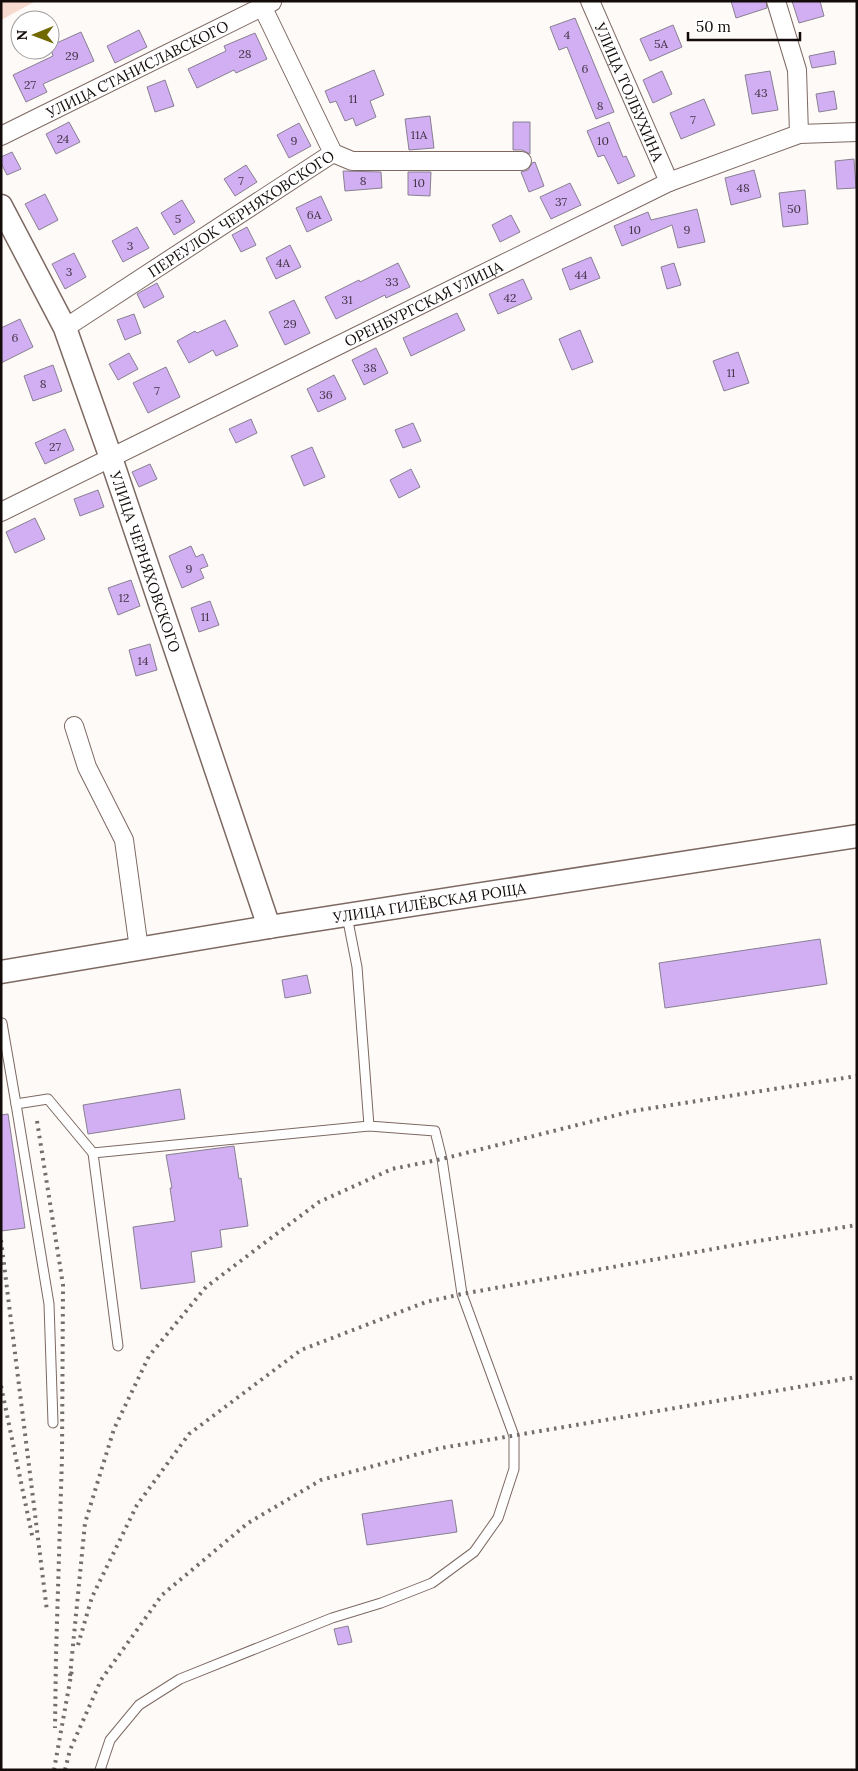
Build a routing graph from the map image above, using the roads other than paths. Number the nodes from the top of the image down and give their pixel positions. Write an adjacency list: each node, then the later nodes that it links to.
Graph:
1 (590, 1): 9 (street, УЛИЦА ТОЛБУХИНА)
2 (776, 1): 5 (street)
3 (268, 4): 6 (street, УЛИЦА СТАНИСЛАВСКОГО); 7 (street, ПЕРЕУЛОК ЧЕРНЯХОВСКОГО)
4 (857, 132): 5 (street, ОРЕНБУРГСКАЯ УЛИЦА)
5 (799, 134): 9 (street, ОРЕНБУРГСКАЯ УЛИЦА)
6 (1, 136)
7 (333, 153): 8 (street); 11 (street, ПЕРЕУЛОК ЧЕРНЯХОВСКОГО)
8 (522, 161)
9 (669, 182): 12 (street, ОРЕНБУРГСКАЯ УЛИЦА)
10 (1, 206): 11 (street, УЛИЦА ЧЕРНЯХОВСКОГО)
11 (64, 328): 12 (street, УЛИЦА ЧЕРНЯХОВСКОГО)
12 (110, 458): 13 (street, ОРЕНБУРГСКАЯ УЛИЦА); 17 (street, УЛИЦА ЧЕРНЯХОВСКОГО)
13 (1, 512)
14 (74, 726): 18 (street)
15 (857, 836): 16 (street, УЛИЦА ГИЛЁВСКАЯ РОЩА)
16 (347, 916): 17 (street, УЛИЦА ГИЛЁВСКАЯ РОЩА); 22 (lane)
17 (269, 927): 18 (street, УЛИЦА ГИЛЁВСКАЯ РОЩА)
18 (139, 949): 19 (street, УЛИЦА ГИЛЁВСКАЯ РОЩА)
19 (1, 972)
20 (2, 1023): 21 (lane)
21 (16, 1104): 23 (lane); 25 (lane)
22 (369, 1126): 23 (lane); 26 (lane)
23 (93, 1153): 24 (lane)
24 (118, 1346)
25 (53, 1423)
26 (100, 1770)

